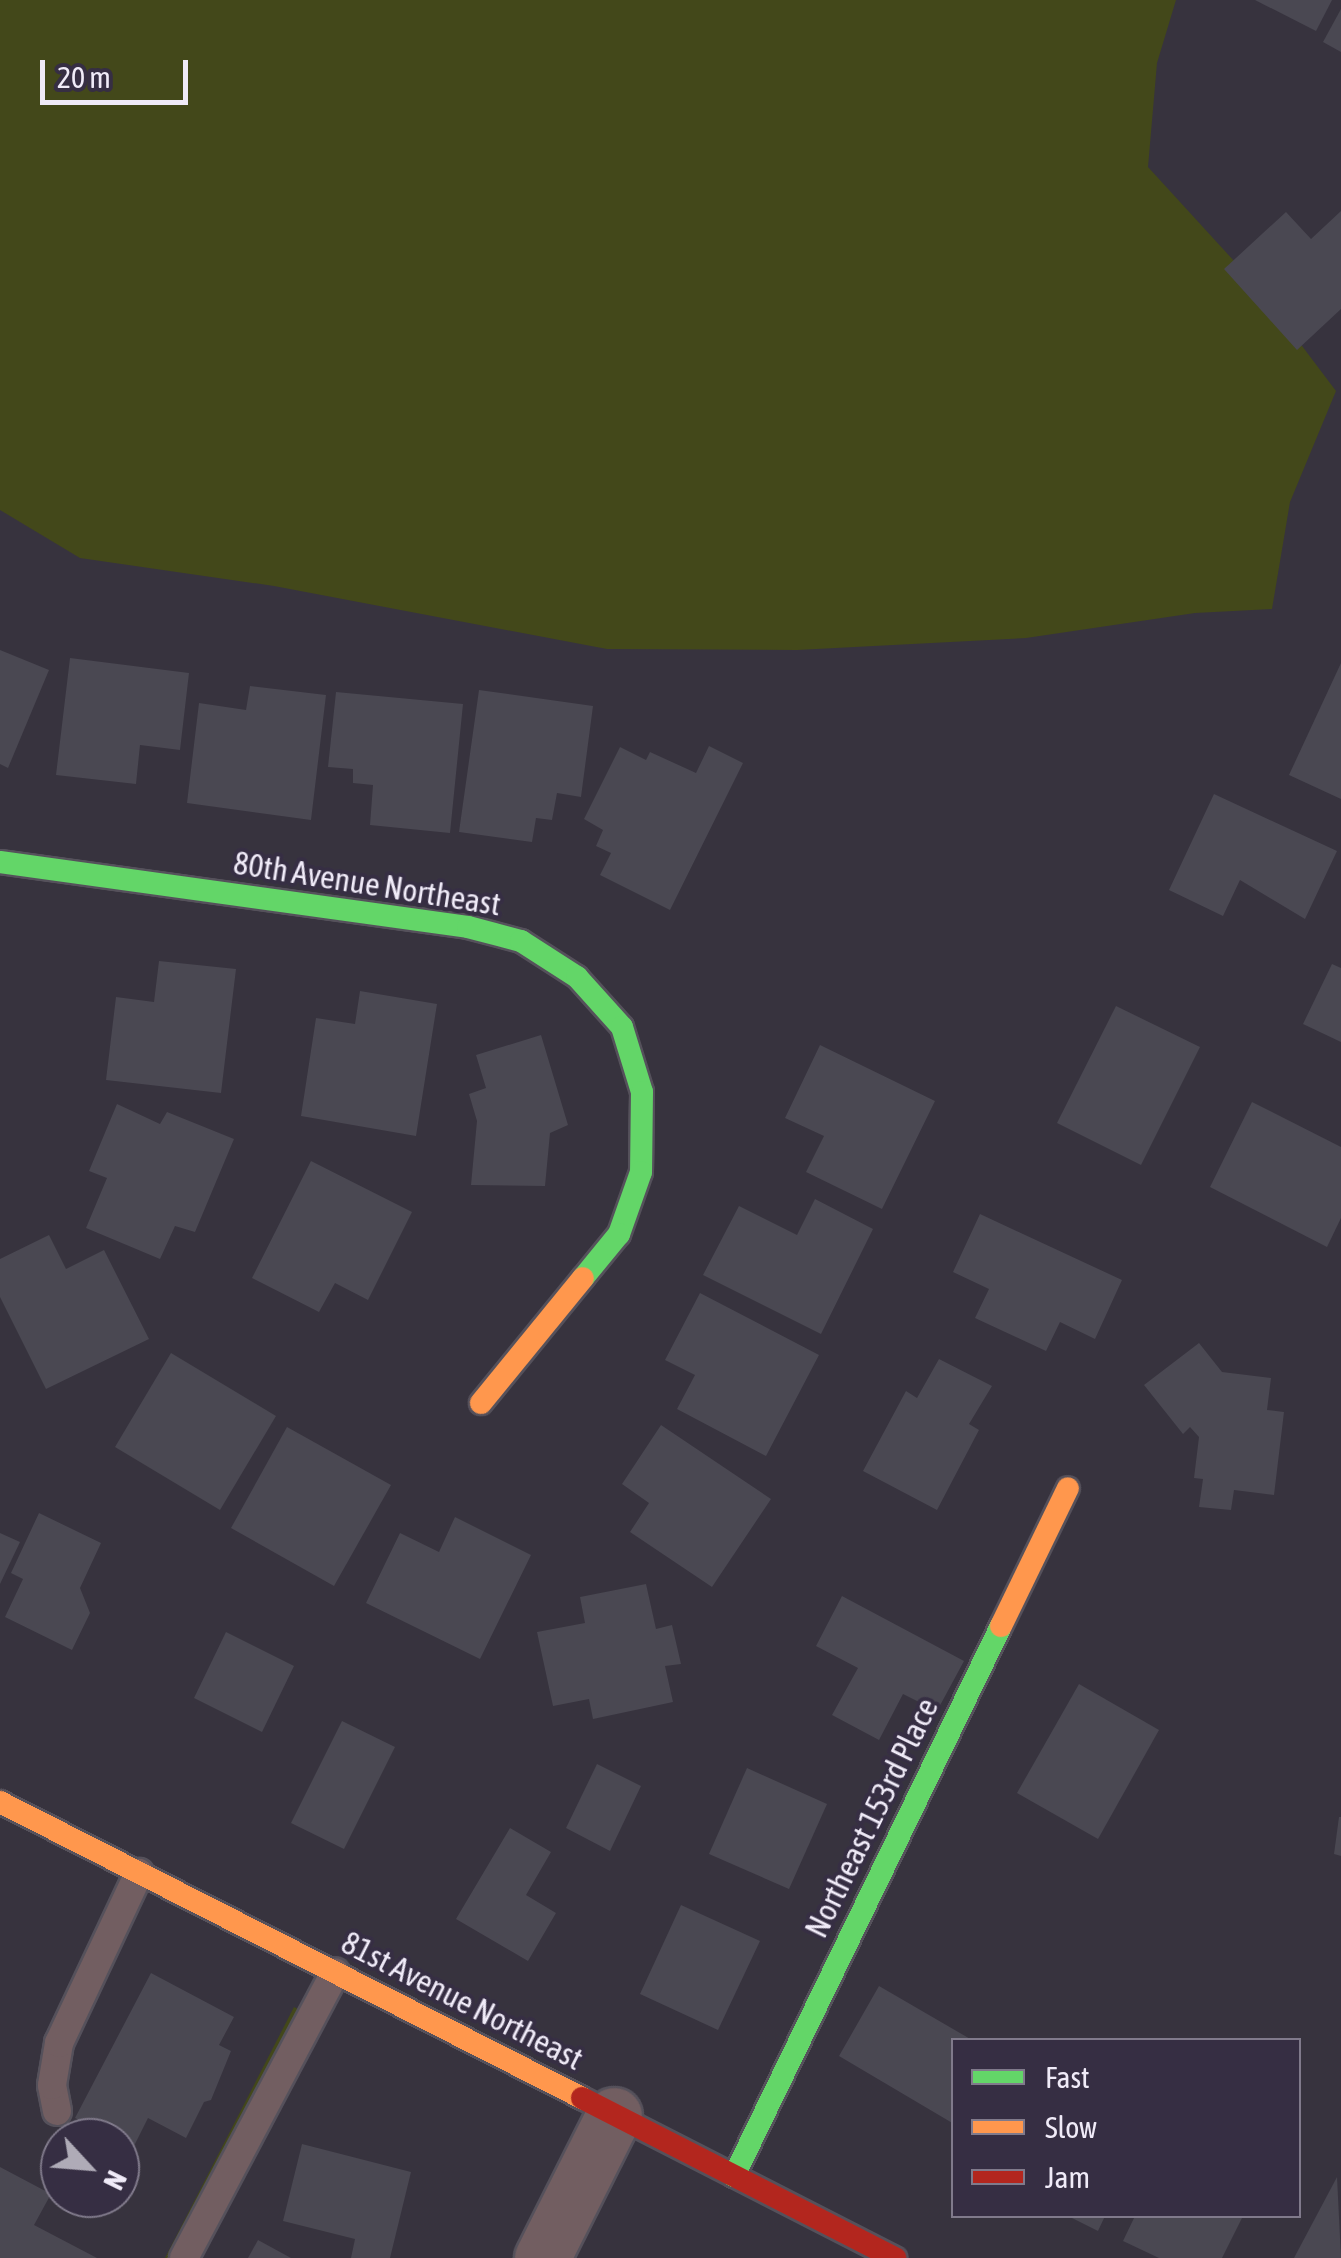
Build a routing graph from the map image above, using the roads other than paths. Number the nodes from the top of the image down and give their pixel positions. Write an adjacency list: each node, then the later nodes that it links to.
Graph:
1 (2, 873): 2 (street, 80th Avenue Northeast)
2 (481, 1403)
3 (1068, 1488): 9 (street, Northeast 153rd Place)
4 (0, 1802): 5 (street, 81st Avenue Northeast)
5 (138, 1873): 6 (street, 81st Avenue Northeast); 7 (lane)
6 (335, 1973): 8 (street, 81st Avenue Northeast); 10 (lane)
7 (57, 2111)
8 (614, 2115): 9 (street, 81st Avenue Northeast); 11 (street)
9 (734, 2176): 12 (street, 81st Avenue Northeast)
10 (184, 2258)
11 (542, 2258)
12 (895, 2258)

